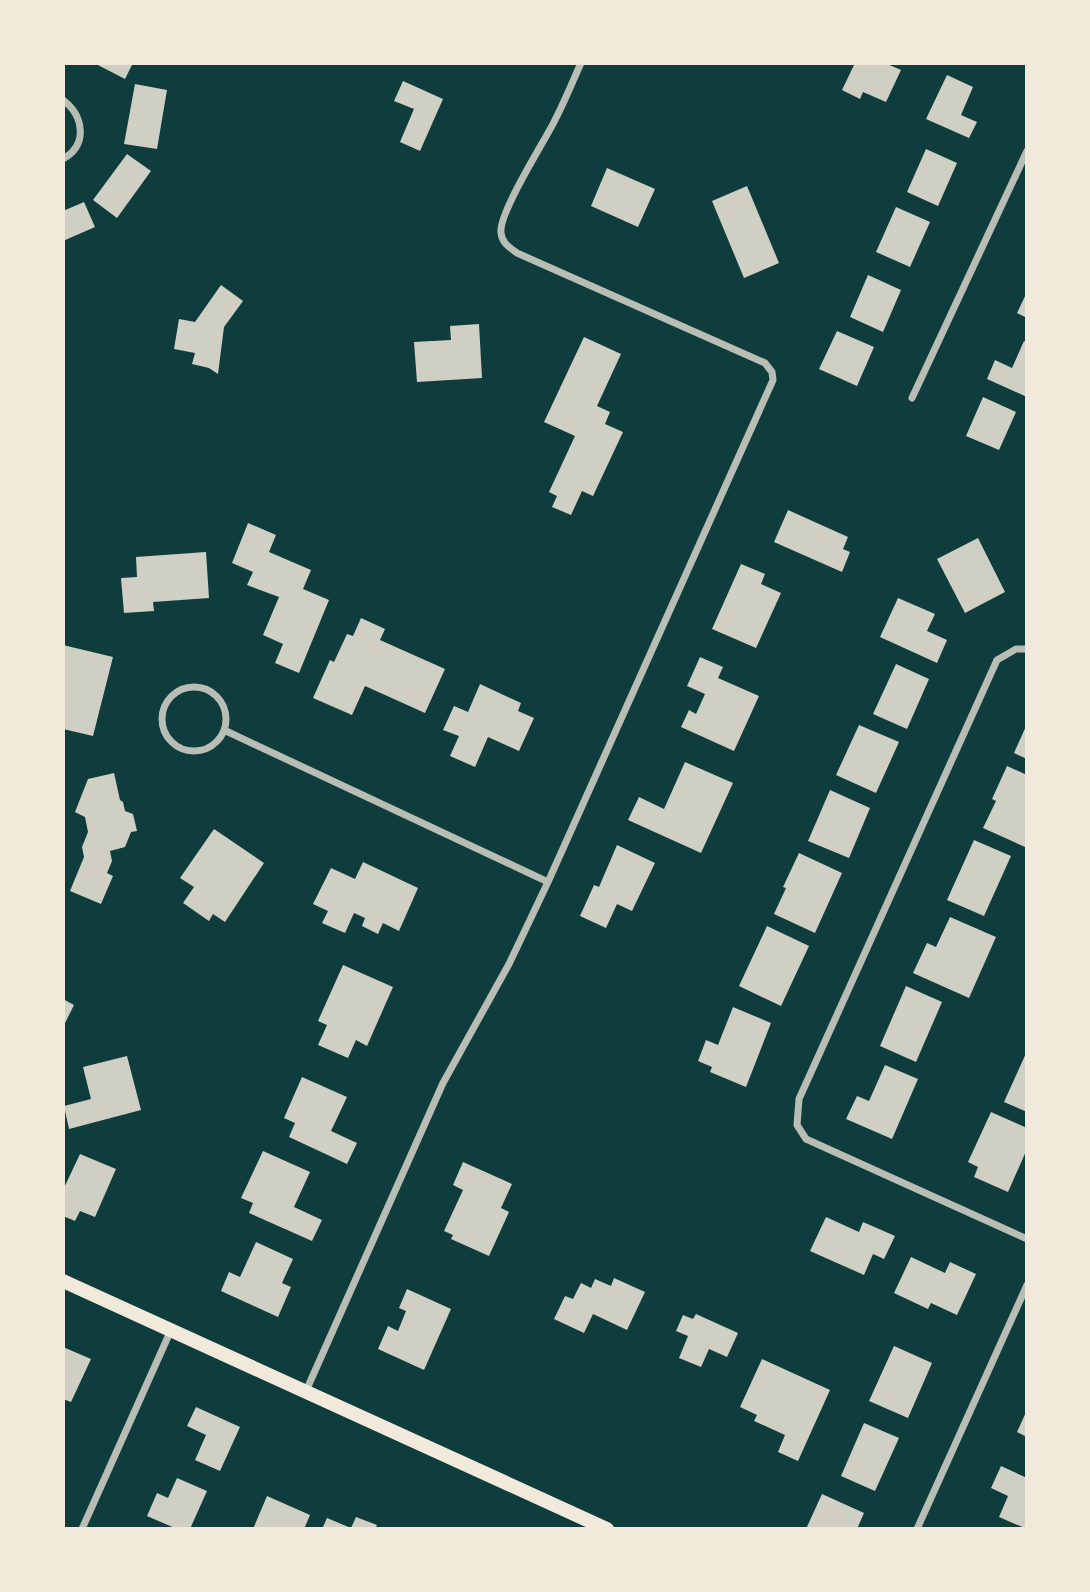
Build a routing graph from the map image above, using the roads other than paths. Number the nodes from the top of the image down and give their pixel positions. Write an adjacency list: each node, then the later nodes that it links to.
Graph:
1 (581, 63): 8 (street)
2 (63, 100): 4 (street)
3 (1027, 151): 5 (street)
4 (63, 159)
5 (912, 398)
6 (1027, 649): 9 (street)
7 (224, 730): 7 (street); 8 (street)
8 (548, 882): 13 (street)
9 (1027, 1239)
10 (63, 1281): 12 (main road)
11 (1027, 1285): 16 (street)
12 (171, 1330): 13 (main road); 14 (street)
13 (306, 1392): 15 (main road)
14 (82, 1529)
15 (607, 1529)
16 (917, 1529)

